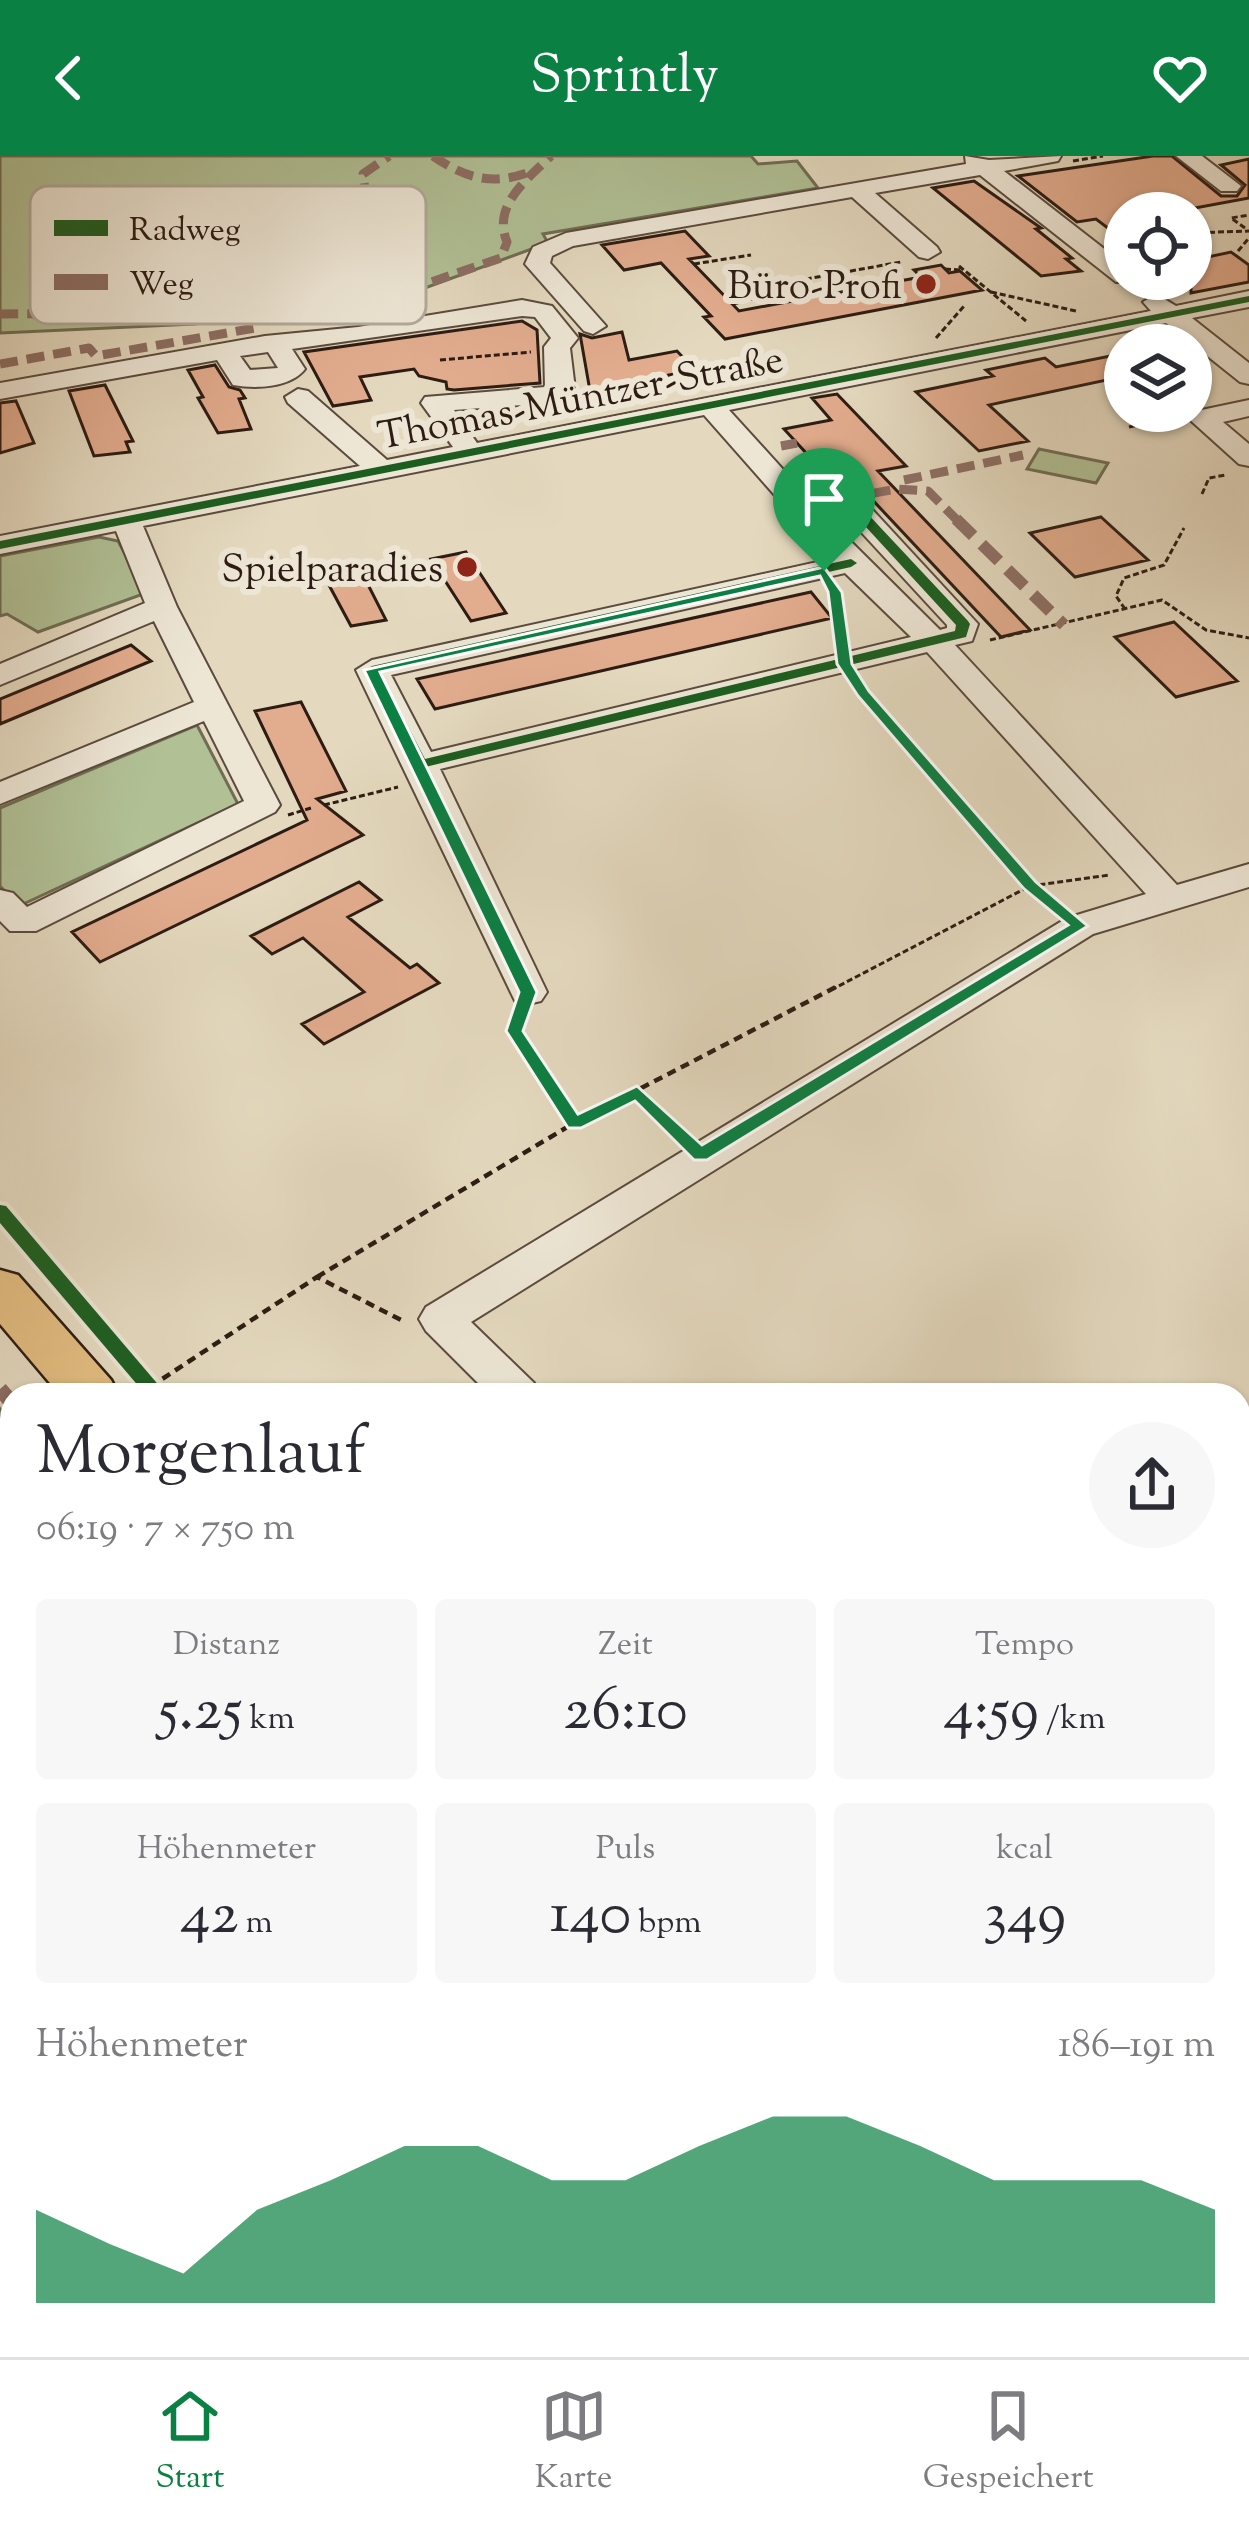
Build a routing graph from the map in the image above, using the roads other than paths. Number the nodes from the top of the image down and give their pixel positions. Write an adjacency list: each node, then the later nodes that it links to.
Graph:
1 (1050, 156): 3 (street)
2 (1187, 156): 4 (street)
3 (978, 162): 5 (street); 7 (street)
4 (1229, 186)
5 (856, 190): 6 (street); 11 (street)
6 (918, 256)
7 (1104, 261)
8 (1249, 299): 10 (street, Thomas-Müntzer-Straße)
9 (1155, 300): 10 (street)
10 (1173, 314): 12 (street); 17 (street, Thomas-Müntzer-Straße)
11 (593, 326)
12 (1249, 376)
13 (0, 391): 18 (street)
14 (298, 397): 20 (street)
15 (842, 407): 17 (street)
16 (1249, 408): 19 (street)
17 (734, 419): 18 (street, Thomas-Müntzer-Straße); 21 (street)
18 (469, 451): 20 (street, Thomas-Müntzer-Straße)
19 (1246, 464)
20 (379, 469): 22 (street, Thomas-Müntzer-Straße)
21 (802, 507): 24 (street); 26 (street)
22 (125, 518): 23 (street, Thomas-Müntzer-Straße); 25 (street)
23 (0, 545)
24 (837, 567): 26 (street); 29 (street)
25 (162, 607): 27 (street); 28 (street)
26 (939, 646): 29 (street); 32 (street)
27 (0, 675)
28 (214, 705): 30 (street); 33 (street)
29 (424, 772): 34 (street)
30 (0, 794)
31 (1249, 875): 32 (street)
32 (1155, 884): 37 (street)
33 (11, 912)
34 (528, 992)
35 (0, 1289): 36 (main road)
36 (82, 1383)
37 (506, 1383)

